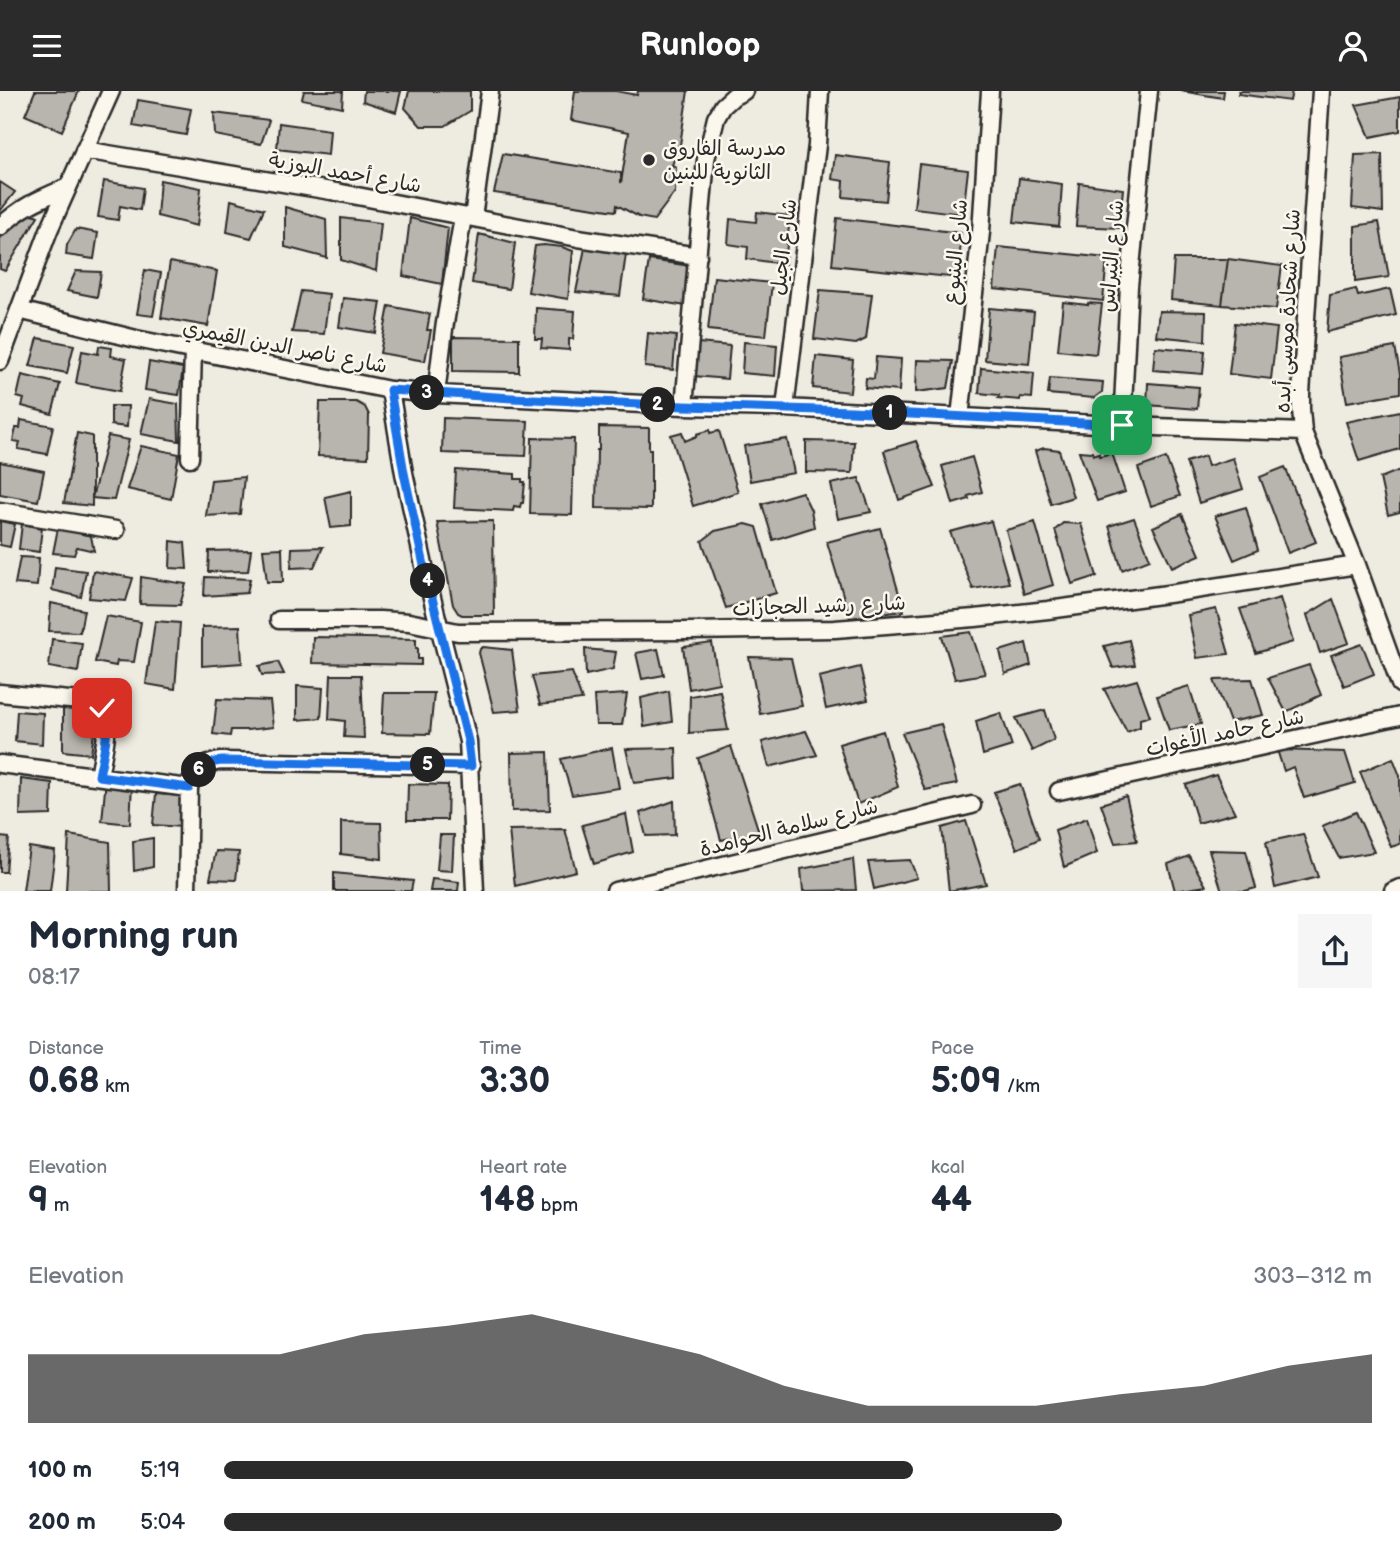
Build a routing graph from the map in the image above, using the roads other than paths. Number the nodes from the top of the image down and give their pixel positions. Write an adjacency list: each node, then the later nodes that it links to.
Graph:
1 (111, 91): 8 (street)
2 (490, 91): 10 (street)
3 (744, 91): 12 (street)
4 (820, 91): 19 (street, شارع الجيل)
5 (990, 91): 20 (street, شارع الينبوع)
6 (1149, 91): 21 (street, شارع النبراس)
7 (1321, 91): 22 (street, شارع شحادة موسى أبده)
8 (84, 149): 9 (street); 10 (street, شارع أحمد البوزية)
9 (68, 187): 11 (street); 13 (street)
10 (468, 217): 12 (street, شارع أحمد البوزية); 17 (street)
11 (0, 227)
12 (698, 256): 18 (street)
13 (19, 310): 14 (street, شارع ناصر الدين القيمري); 15 (street)
14 (193, 350): 16 (street, شارع ناصر الدين القيمري); 23 (street)
15 (0, 361)
16 (390, 390): 17 (street, شارع ناصر الدين القيمري); 28 (street)
17 (436, 394): 18 (street, شارع ناصر الدين القيمري)
18 (684, 406): 19 (street, شارع ناصر الدين القيمري)
19 (785, 408): 20 (street, شارع ناصر الدين القيمري)
20 (960, 417): 21 (street, شارع ناصر الدين القيمري)
21 (1122, 425): 22 (street, شارع ناصر الدين القيمري)
22 (1303, 432): 26 (street, شارع شحادة موسى أبده)
23 (190, 458)
24 (0, 512): 25 (street)
25 (116, 530)
26 (1357, 565): 28 (street, شارع رشيد الحجازات); 29 (street, شارع شحادة موسى أبده)
27 (279, 620): 28 (street, شارع رشيد الحجازات)
28 (439, 629): 34 (street)
29 (1397, 666): 30 (street, شارع شحادة موسى أبده)
30 (1400, 684)
31 (0, 692): 35 (street)
32 (1400, 716): 37 (street, شارع حامد الأغوات)
33 (0, 764): 35 (street)
34 (471, 766): 36 (street); 41 (street)
35 (99, 776): 36 (street)
36 (189, 788): 40 (street)
37 (1059, 791)
38 (972, 805): 42 (street, شارع سلامة الحوامدة)
39 (1400, 888): 43 (street)
40 (187, 891)
41 (475, 891)
42 (615, 891)
43 (1393, 891)

